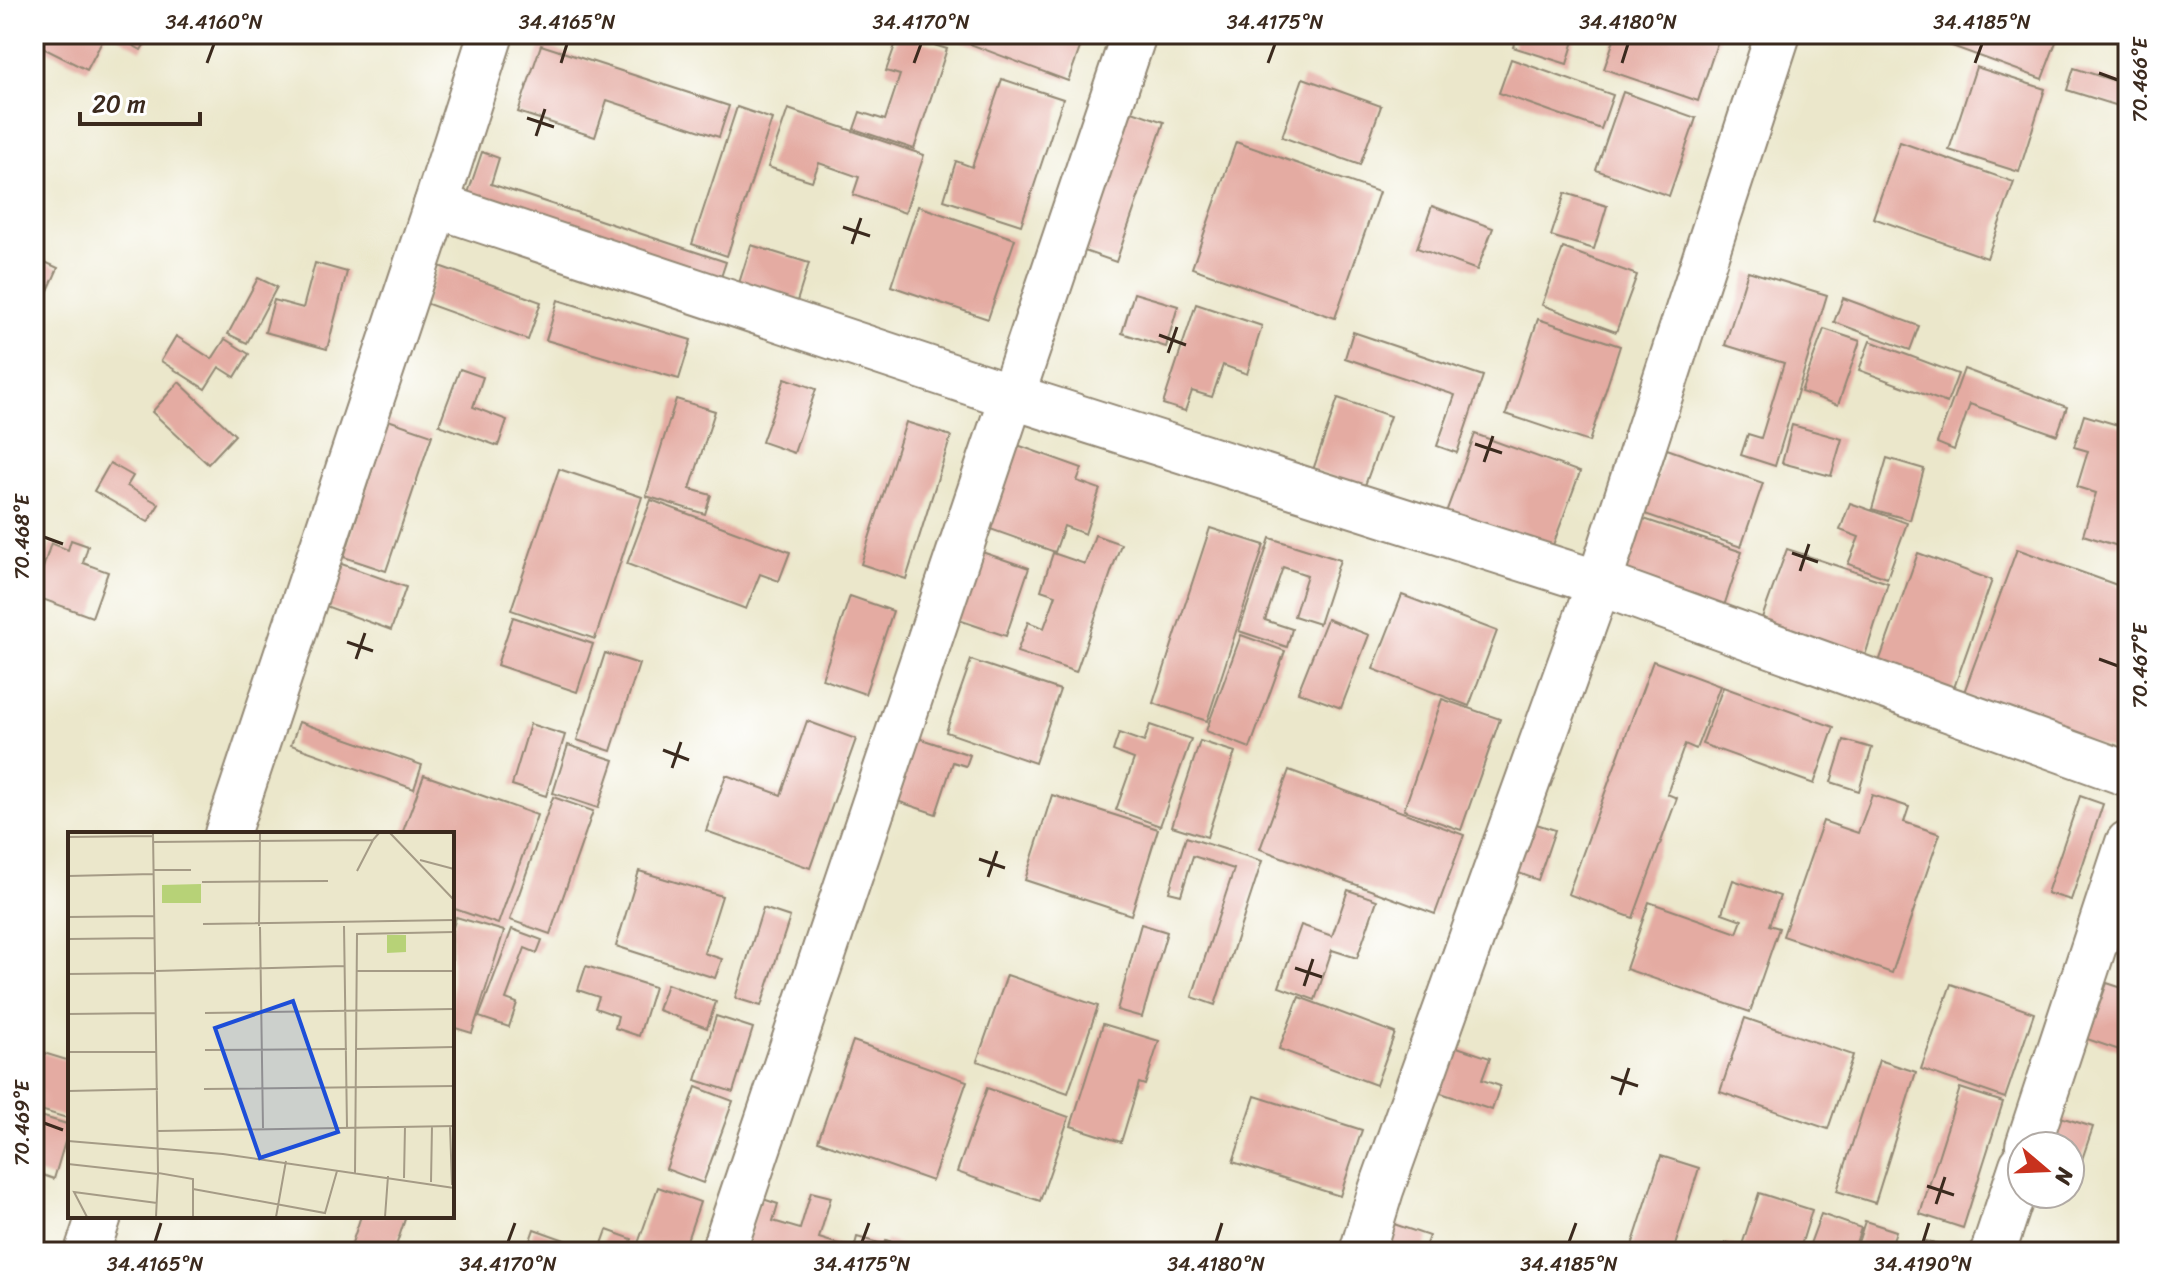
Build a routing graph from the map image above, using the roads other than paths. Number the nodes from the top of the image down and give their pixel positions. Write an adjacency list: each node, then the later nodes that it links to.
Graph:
1 (491, 34): 4 (street)
2 (1134, 34): 5 (street)
3 (1778, 34): 6 (street)
4 (436, 205): 5 (street); 8 (street)
5 (1011, 396): 6 (street); 14 (street)
6 (1599, 583): 7 (street); 15 (street)
7 (2128, 774)
8 (228, 832)
9 (2128, 843): 10 (street)
10 (2033, 1130)
11 (2007, 1210): 16 (street)
12 (98, 1218): 13 (street)
13 (87, 1252)
14 (723, 1252)
15 (1362, 1252)
16 (1993, 1252)

